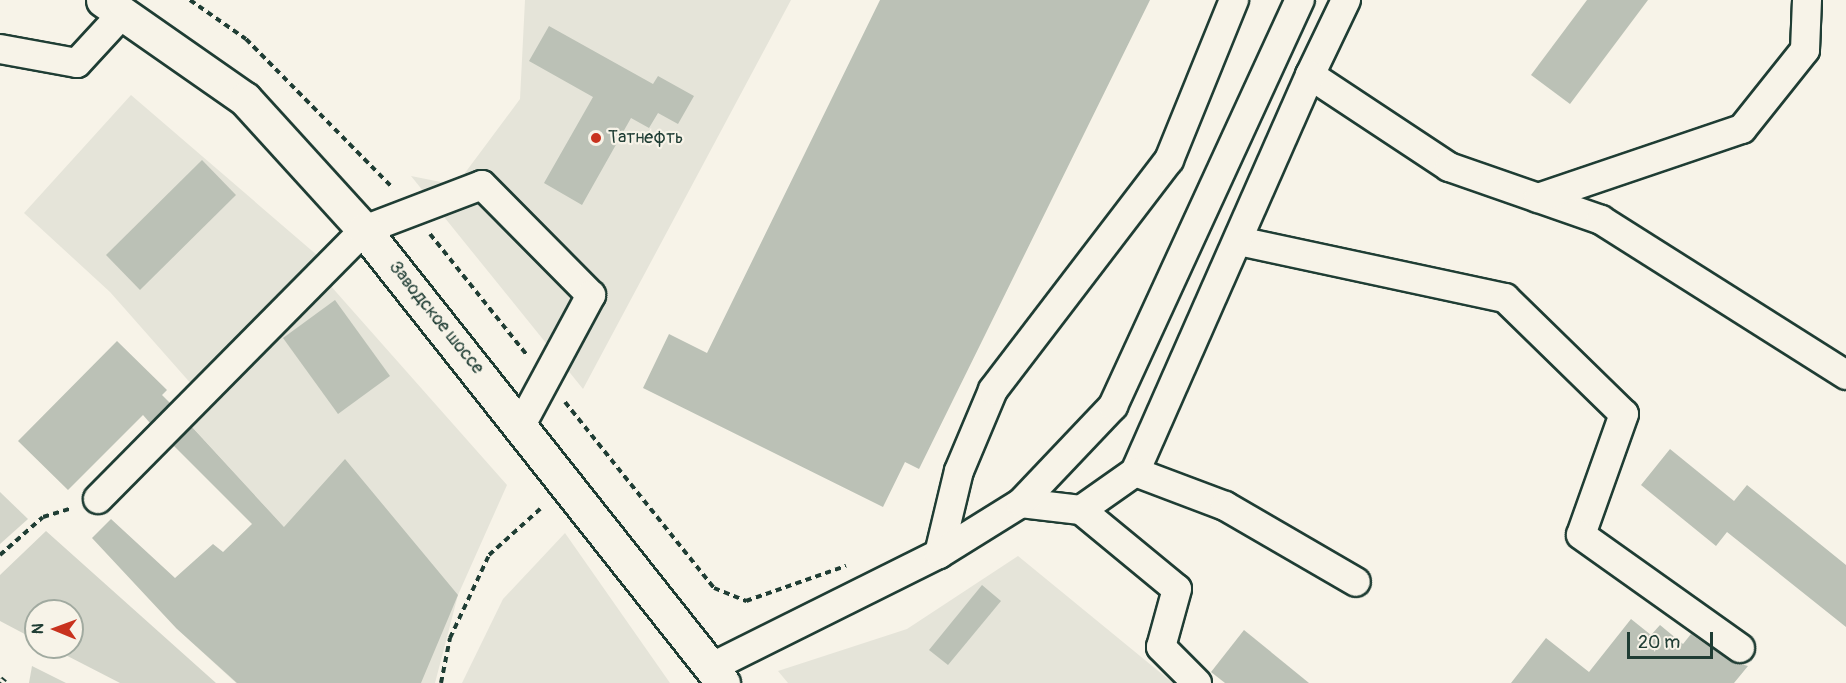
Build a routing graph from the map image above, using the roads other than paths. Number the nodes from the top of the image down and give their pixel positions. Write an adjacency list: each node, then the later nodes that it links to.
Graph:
1 (1234, 0): 17 (lane)
2 (1300, 0): 15 (lane)
3 (1346, 0): 7 (lane)
4 (1807, 0): 8 (lane)
5 (113, 7): 6 (lane); 9 (main road, Заводское шоссе)
6 (0, 49)
7 (1310, 75): 8 (lane); 10 (lane)
8 (1538, 198): 11 (lane)
9 (364, 230): 12 (main road, Заводское шоссе); 12 (lane); 14 (lane)
10 (1239, 241): 13 (lane); 19 (lane)
11 (1846, 375)
12 (522, 423): 20 (main road, Заводское шоссе)
13 (1135, 472): 16 (lane); 18 (lane)
14 (98, 500)
15 (1021, 503): 16 (lane); 17 (lane)
16 (1081, 510): 21 (lane)
17 (939, 554): 20 (lane)
18 (1356, 582)
19 (1740, 648)
20 (716, 675)
21 (1197, 683)

